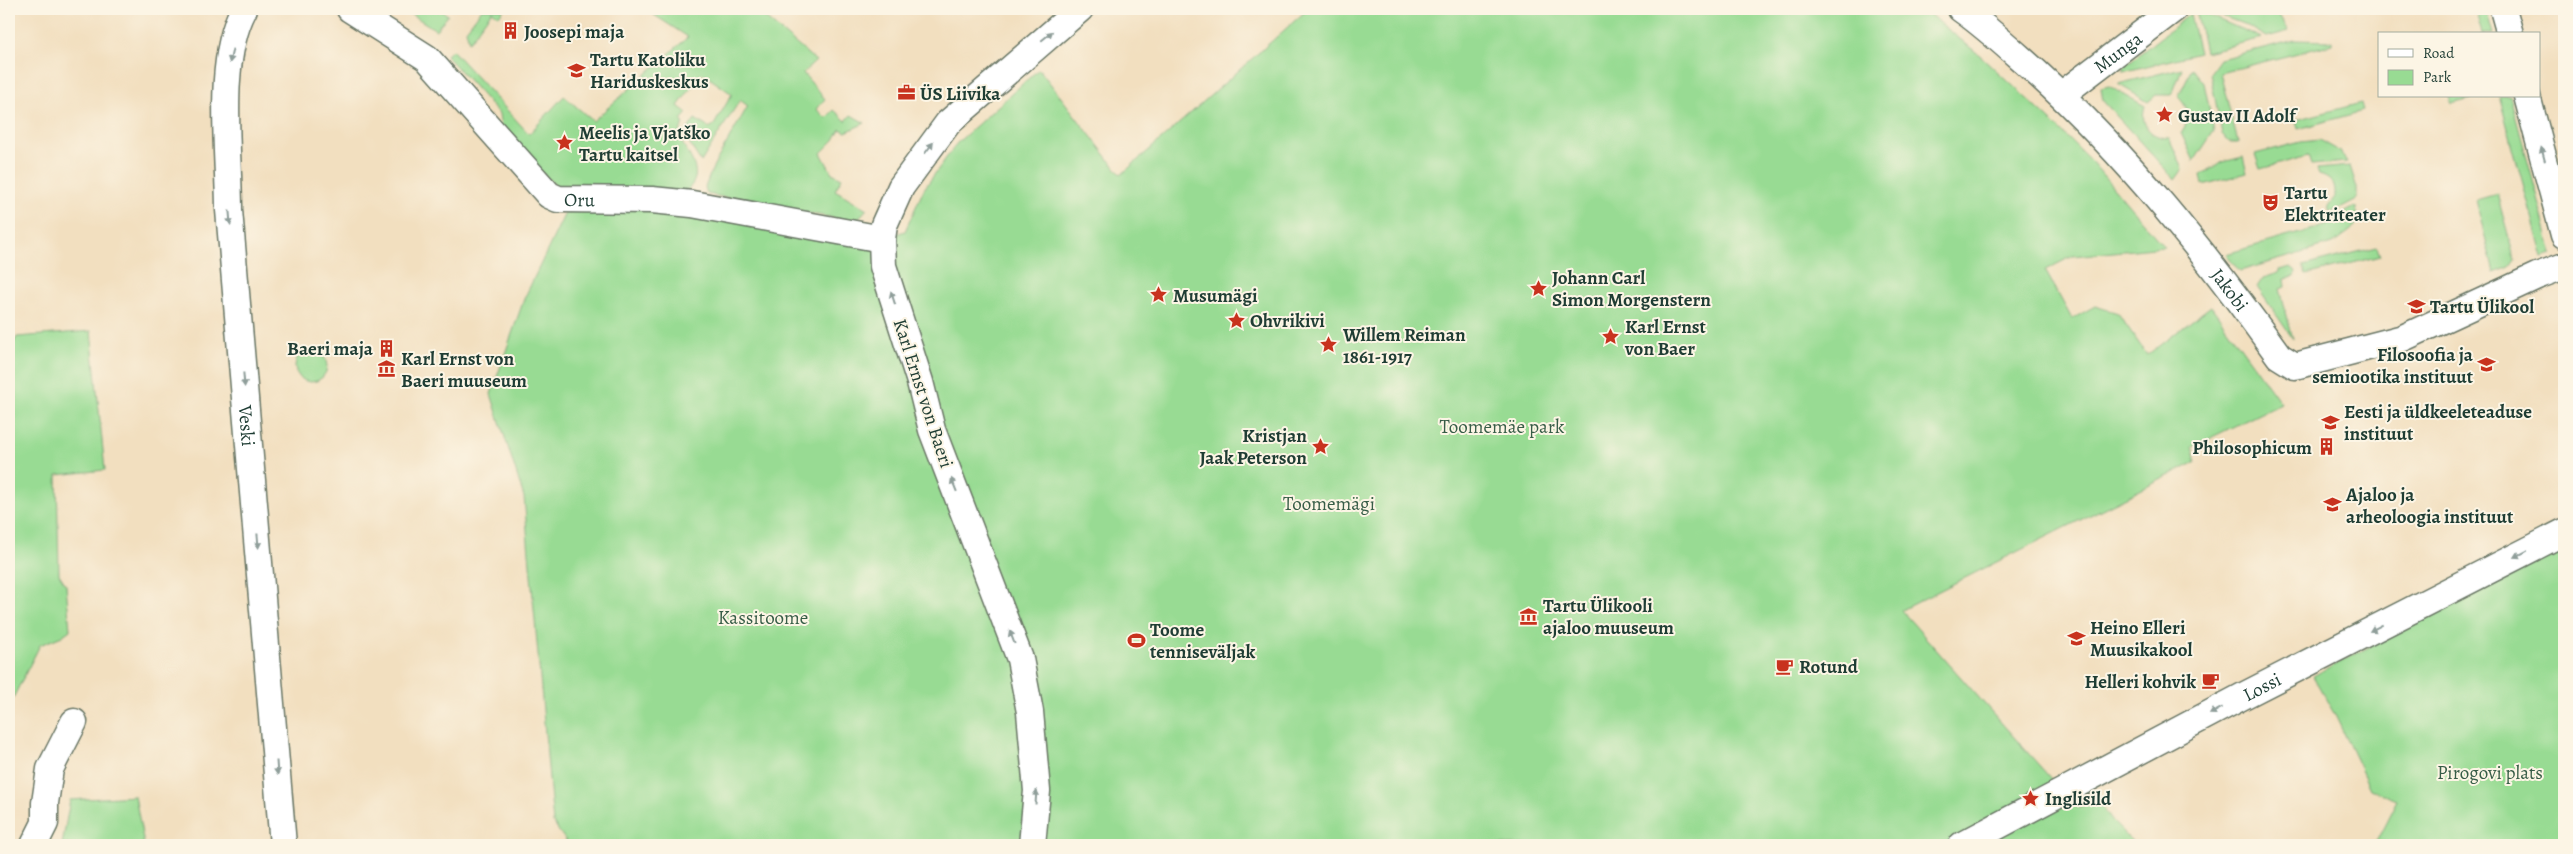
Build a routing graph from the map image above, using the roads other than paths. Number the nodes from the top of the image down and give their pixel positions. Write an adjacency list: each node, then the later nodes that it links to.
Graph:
1 (244, 9): 17 (street, Veski, one-way to 17)
2 (350, 9): 11 (street, Oru)
3 (1080, 9): 11 (street, Karl Ernst von Baeri, one-way to 3)
4 (1961, 9): 8 (street, Jakobi)
5 (2174, 9): 8 (street, Munga)
6 (2503, 9): 7 (street)
7 (2509, 32)
8 (2061, 95): 12 (street, Jakobi)
9 (2528, 98): 10 (street, one-way to 9)
10 (2564, 235)
11 (882, 238): 18 (street, Karl Ernst von Baeri, one-way to 11)
12 (2564, 266)
13 (2564, 532): 15 (street, Lossi, one-way to 15)
14 (74, 722): 16 (street)
15 (1975, 842)
16 (34, 845)
17 (283, 845)
18 (1032, 845)

